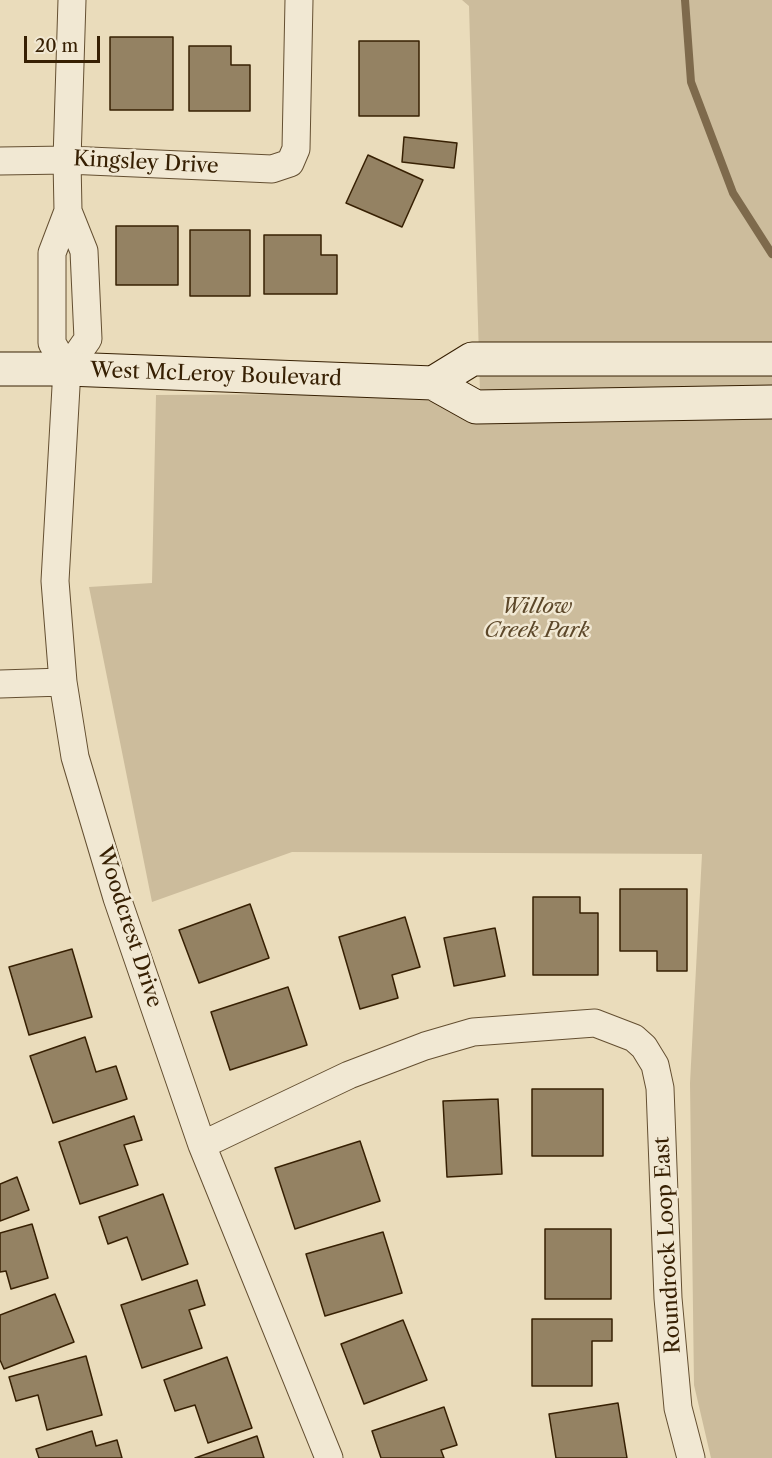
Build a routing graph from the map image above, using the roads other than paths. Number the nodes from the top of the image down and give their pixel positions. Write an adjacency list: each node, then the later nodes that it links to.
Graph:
1 (72, 0): 3 (street)
2 (299, 0): 3 (street, Kingsley Drive)
3 (67, 160): 4 (street, Kingsley Drive); 5 (street)
4 (0, 161)
5 (68, 211): 8 (street); 8 (street)
6 (772, 359): 9 (main road)
7 (0, 369): 8 (main road, West McLeroy Boulevard)
8 (67, 369): 9 (main road, West McLeroy Boulevard); 11 (street, Woodcrest Drive)
9 (433, 383): 10 (main road, West McLeroy Boulevard)
10 (772, 402)
11 (63, 682): 12 (street); 13 (street, Woodcrest Drive)
12 (0, 684)
13 (202, 1145): 14 (street, Woodcrest Drive); 15 (street, Roundrock Loop East)
14 (329, 1458)
15 (691, 1458)

